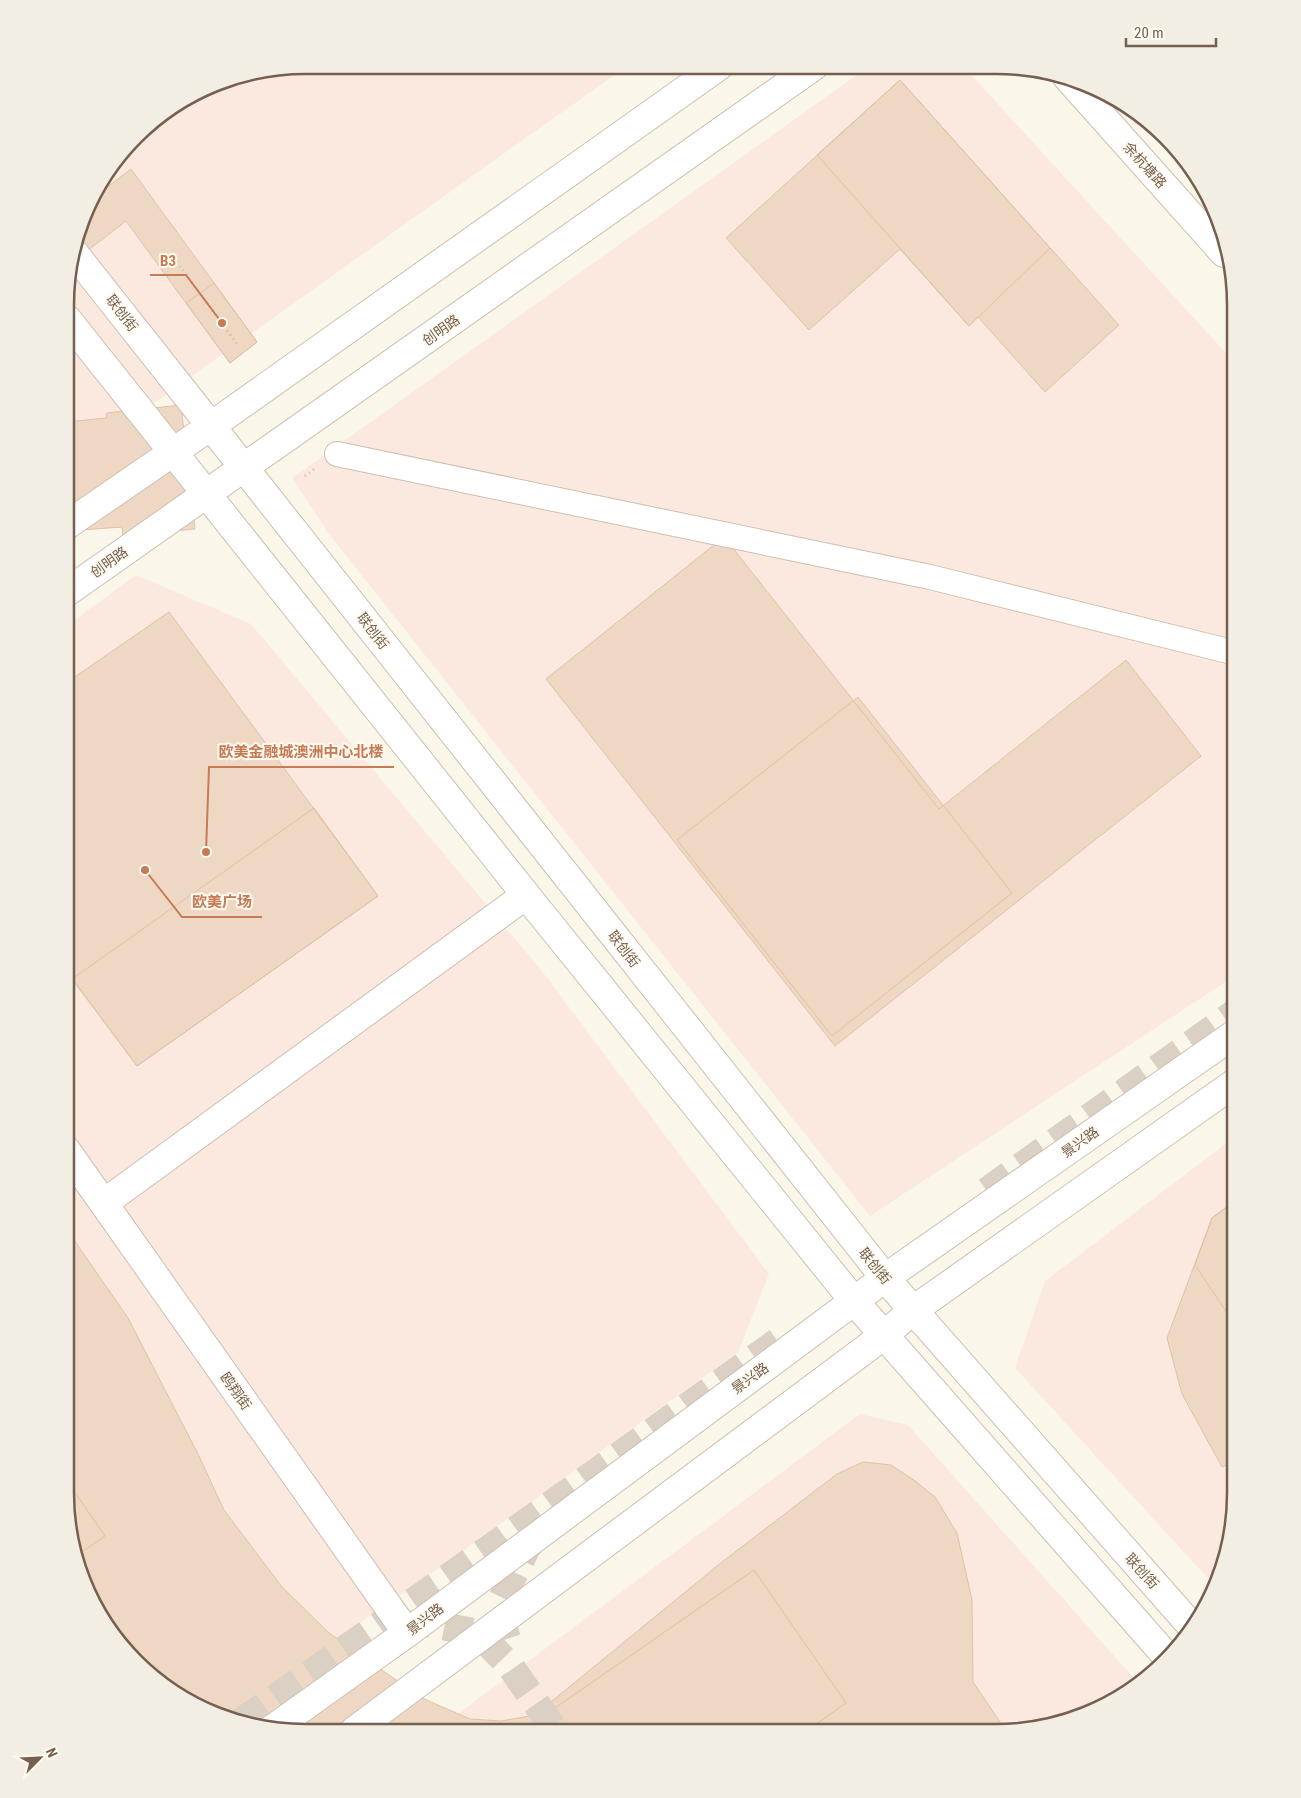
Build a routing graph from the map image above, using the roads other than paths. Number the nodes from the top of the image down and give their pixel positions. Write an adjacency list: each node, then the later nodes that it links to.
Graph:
1 (708, 74): 7 (street)
2 (803, 74): 10 (street, 创明路)
3 (1077, 88): 4 (street, 余杭塘路)
4 (1220, 249)
5 (78, 258): 7 (street, 联创街)
6 (74, 328): 8 (street)
7 (211, 426): 8 (street); 10 (street, 联创街)
8 (174, 452): 11 (street); 12 (street)
9 (337, 454): 14 (street)
10 (244, 467): 11 (street, 创明路); 20 (street, 联创街)
11 (207, 494): 13 (street, 创明路); 15 (street)
12 (74, 521)
13 (74, 586)
14 (1227, 651)
15 (526, 895): 19 (street); 21 (street)
16 (1227, 1039): 20 (street, 景兴路)
17 (1227, 1088): 22 (street)
18 (74, 1161): 19 (street, 鸥翔街)
19 (104, 1203): 25 (street, 鸥翔街)
20 (884, 1278): 21 (street, 景兴路); 22 (street, 联创街)
21 (854, 1301): 23 (street); 25 (street, 景兴路)
22 (912, 1311): 23 (street); 24 (street, 联创街)
23 (883, 1336): 26 (street); 28 (street)
24 (1188, 1622)
25 (407, 1633): 27 (street, 景兴路)
26 (1164, 1653)
27 (281, 1723)
28 (363, 1724)

